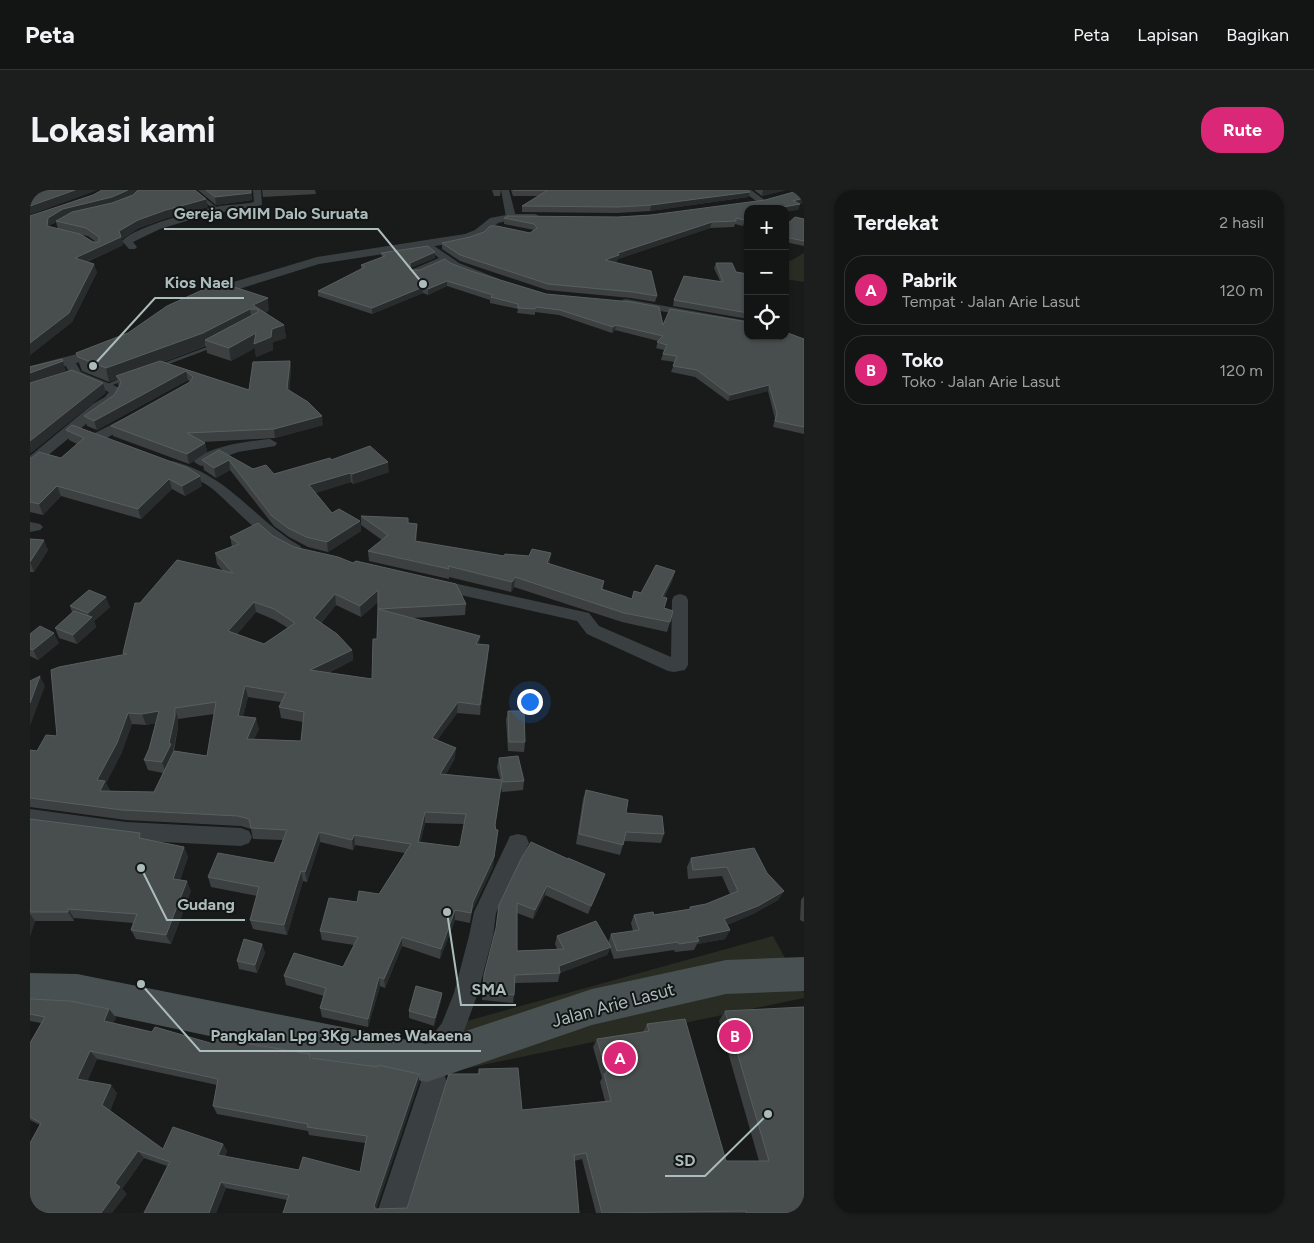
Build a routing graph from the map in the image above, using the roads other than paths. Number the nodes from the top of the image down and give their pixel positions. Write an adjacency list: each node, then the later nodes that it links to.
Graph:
1 (192, 190): 7 (lane)
2 (257, 190): 7 (street)
3 (505, 190): 9 (street)
4 (745, 190): 5 (street)
5 (767, 200): 6 (street)
6 (744, 203)
7 (218, 210): 11 (street)
8 (551, 217): 9 (street)
9 (508, 223): 10 (street)
10 (428, 244): 12 (street); 15 (street)
11 (132, 247)
12 (446, 258): 13 (street); 14 (street)
13 (415, 272)
14 (502, 281)
15 (187, 300)
16 (615, 301): 17 (street)
17 (744, 323)
18 (120, 340): 20 (street)
19 (225, 341): 21 (lane)
20 (69, 361): 22 (street); 24 (street)
21 (152, 369)
22 (30, 372)
23 (134, 376): 24 (lane)
24 (106, 386): 26 (street)
25 (147, 409): 27 (street)
26 (73, 427): 27 (street); 31 (street)
27 (98, 437): 29 (street)
28 (270, 443): 32 (street)
29 (116, 444)
30 (160, 461): 32 (street)
31 (30, 463)
32 (191, 471): 33 (street)
33 (310, 555)
34 (422, 581): 35 (street)
35 (680, 600)
36 (30, 818): 37 (street)
37 (241, 837)
38 (518, 843): 41 (street)
39 (804, 974): 41 (main road, Jalan Arie Lasut)
40 (30, 990): 41 (main road)
41 (426, 1063): 42 (street)
42 (391, 1213)

